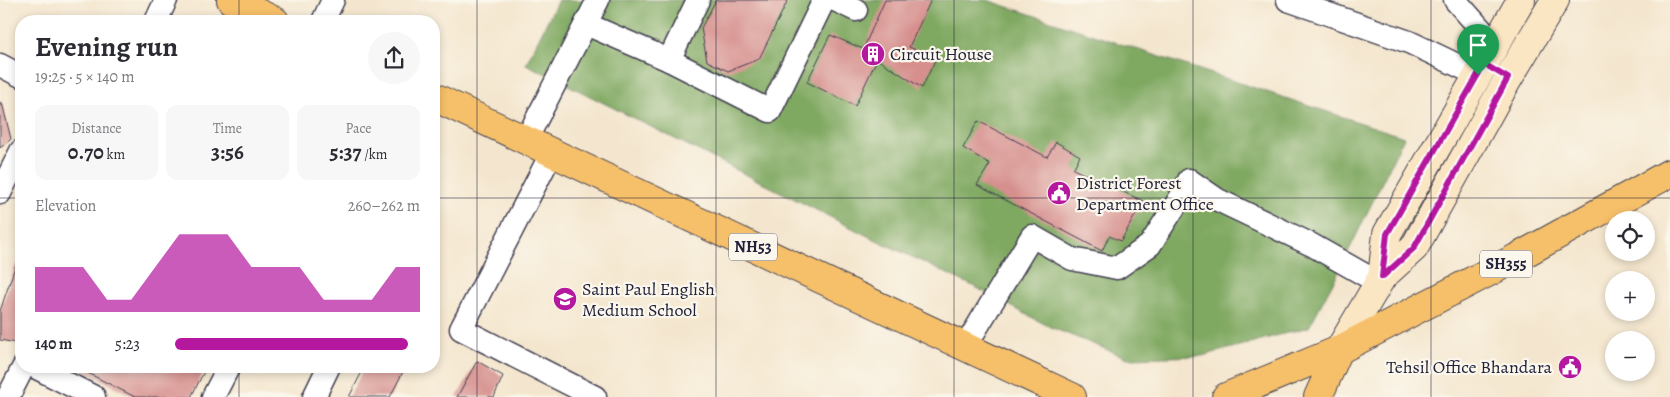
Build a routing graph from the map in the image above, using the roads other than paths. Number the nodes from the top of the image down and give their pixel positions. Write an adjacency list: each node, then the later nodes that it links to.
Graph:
1 (166, 0): 13 (street)
2 (231, 0): 14 (main road)
3 (333, 0): 15 (street)
4 (598, 0): 16 (street)
5 (698, 0): 17 (street)
6 (824, 0): 17 (street)
7 (835, 0): 12 (street)
8 (1288, 0): 18 (street)
9 (1455, 0): 18 (street)
10 (1521, 0): 18 (main road)
11 (1555, 0): 21 (main road)
12 (856, 10)
13 (159, 15)
14 (262, 15)
15 (326, 15)
16 (586, 24): 17 (street); 23 (street)
17 (669, 60)
18 (1486, 62): 21 (main road); 28 (main road)
19 (0, 65): 20 (street)
20 (15, 73)
21 (1508, 78): 28 (main road)
22 (440, 103): 23 (main road, NH53)
23 (526, 140): 24 (main road, NH53)
24 (552, 152): 29 (main road, NH53); 39 (street)
25 (15, 163): 27 (street)
26 (1670, 173): 30 (main road, SH355)
27 (0, 193)
28 (1381, 280): 29 (street); 30 (main road)
29 (965, 347): 40 (main road, NH53)
30 (1339, 350): 41 (main road, SH355); 42 (main road)
31 (20, 373): 35 (street)
32 (47, 373): 36 (street)
33 (225, 373): 37 (street)
34 (326, 373): 38 (street)
35 (8, 397)
36 (94, 397)
37 (213, 397)
38 (314, 397)
39 (595, 397)
40 (1072, 397)
41 (1226, 397)
42 (1318, 397)

